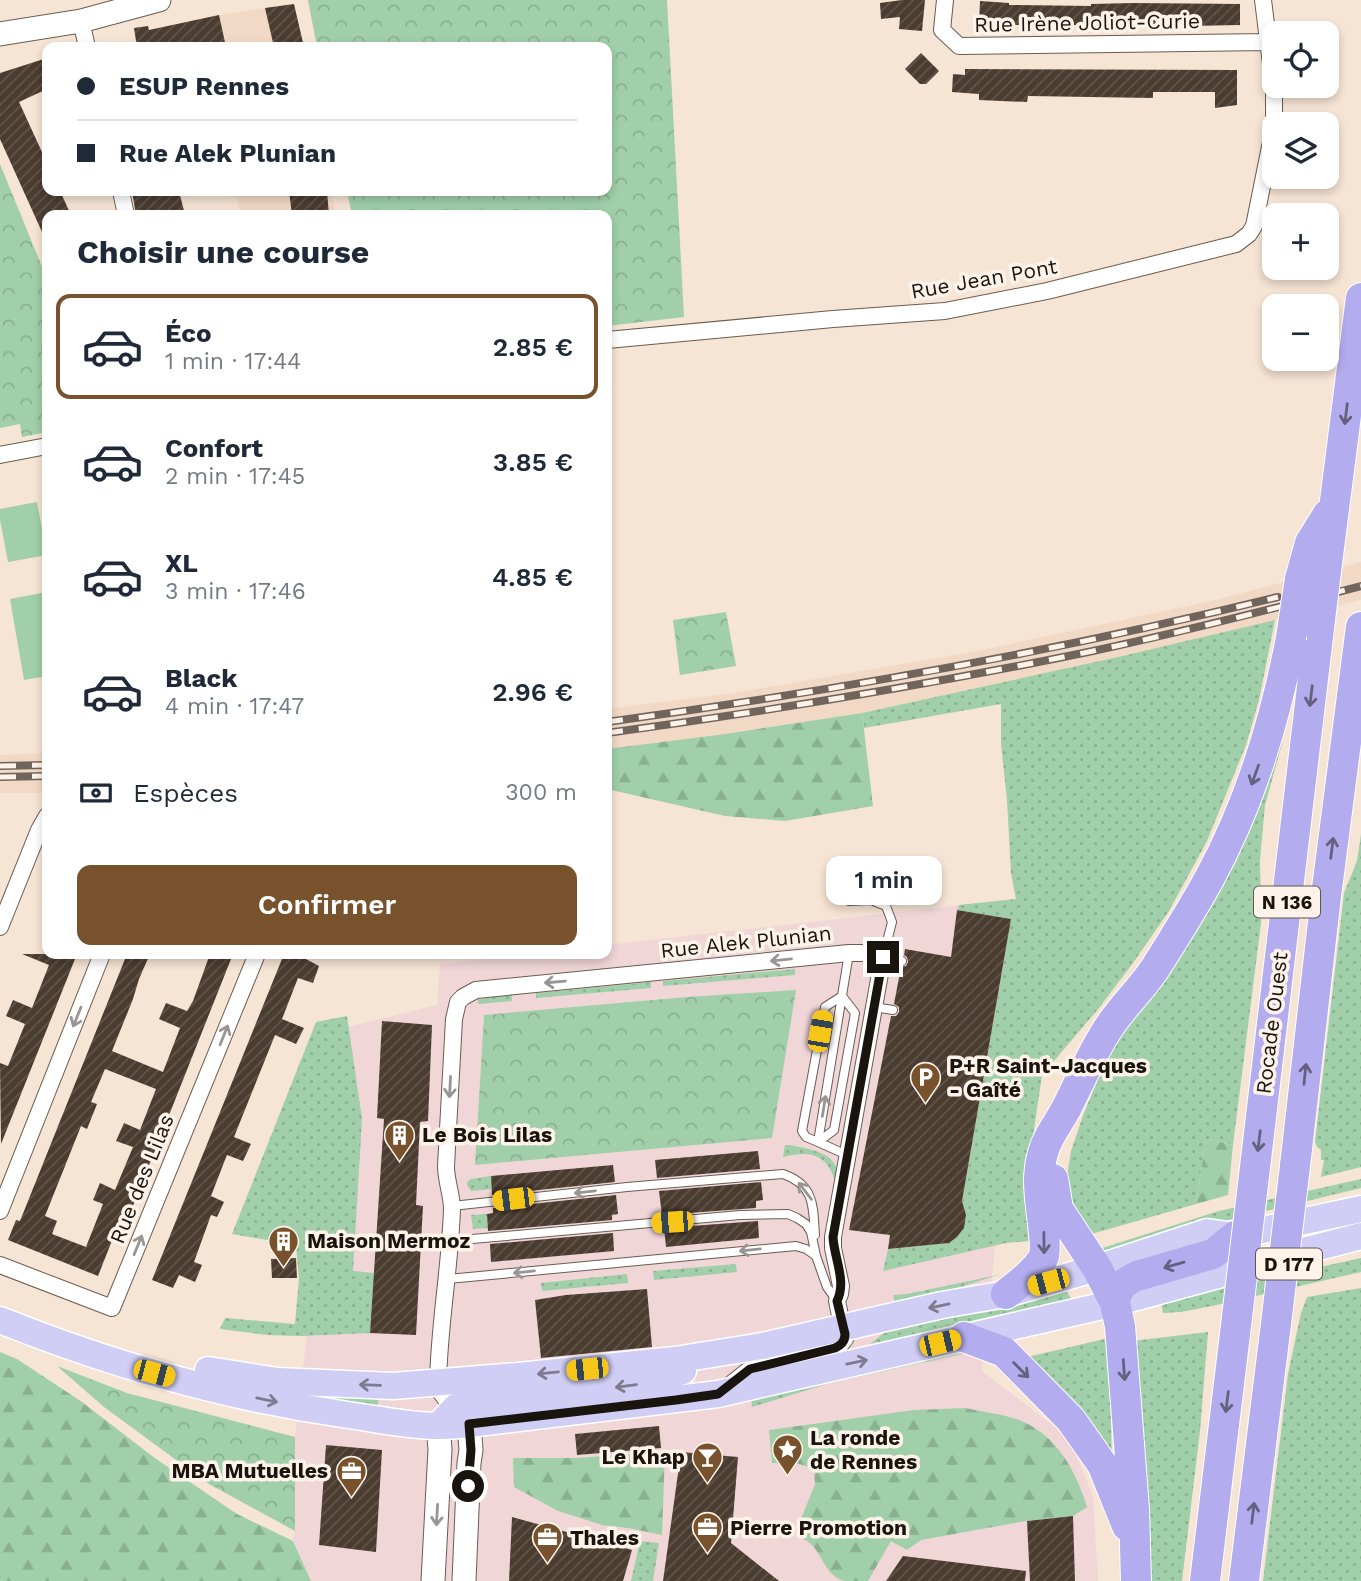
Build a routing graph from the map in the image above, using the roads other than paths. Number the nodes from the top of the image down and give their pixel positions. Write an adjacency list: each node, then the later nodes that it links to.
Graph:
1 (159, 0): 4 (street)
2 (945, 0): 8 (street, Rue Irène Joliot-Curie)
3 (1263, 0): 5 (street)
4 (81, 21): 6 (street); 7 (street)
5 (1266, 21)
6 (0, 34)
7 (86, 42)
8 (1262, 42)
9 (1262, 186): 11 (street, Rue Jean Pont)
10 (1361, 298): 14 (highway, Rocade Ouest / N 136, one-way to 14)
11 (612, 341)
12 (42, 447): 13 (street)
13 (0, 455)
14 (1313, 575): 27 (highway, one-way to 27, bridge); 58 (highway, Rocade Ouest / N 136, one-way to 58, bridge)
15 (1361, 627): 59 (highway, Rocade Ouest / N 136, one-way to 15, bridge)
16 (42, 825): 18 (street)
17 (849, 901): 20 (lane)
18 (0, 927)
19 (849, 953): 20 (street, Rue Alek Plunian); 24 (lane); 30 (street, Rue Alek Plunian, one-way to 30)
20 (883, 957): 23 (lane); 25 (street)
21 (100, 959): 32 (street, one-way to 32)
22 (255, 959): 38 (street, Rue des Lilas, one-way to 22)
23 (902, 961)
24 (842, 996): 28 (lane, one-way to 24); 28 (lane); 28 (lane)
25 (874, 1007): 26 (lane); 29 (street)
26 (893, 1010)
27 (1066, 1108): 39 (highway); 42 (highway, one-way to 42)
28 (818, 1142): 29 (lane)
29 (847, 1155): 43 (street)
30 (452, 1206): 35 (street); 37 (lane, one-way to 30)
31 (1361, 1209): 33 (main road, D 177)
32 (0, 1211)
33 (1235, 1236): 39 (main road, D 177); 45 (highway, one-way to 45)
34 (1361, 1237): 40 (main road)
35 (450, 1241): 37 (lane); 41 (street)
36 (1361, 1253): 40 (main road, D 177)
37 (816, 1256): 41 (lane, one-way to 41); 43 (lane)
38 (0, 1265)
39 (1097, 1268): 42 (main road, D 177); 45 (highway)
40 (1218, 1275): 45 (main road, D 177)
41 (448, 1279): 50 (street)
42 (1006, 1294): 47 (main road, D 177, one-way to 47)
43 (837, 1301): 47 (street)
44 (0, 1303): 50 (main road, one-way to 44)
45 (1115, 1303): 48 (main road); 54 (highway, one-way to 54)
46 (0, 1320): 53 (main road, one-way to 53)
47 (843, 1327): 49 (main road, D 177); 51 (street)
48 (964, 1337): 51 (main road, one-way to 48); 54 (highway, one-way to 54)
49 (762, 1346): 50 (main road, D 177, one-way to 50); 52 (main road, D 177, one-way to 52)
50 (438, 1383): 52 (street); 53 (main road)
51 (718, 1394): 52 (main road)
52 (463, 1416): 53 (main road); 56 (street)
53 (438, 1426): 55 (street, one-way to 55)
54 (1136, 1549): 57 (highway)
55 (433, 1581)
56 (464, 1581)
57 (1136, 1581)
58 (1205, 1581)
59 (1244, 1581)

